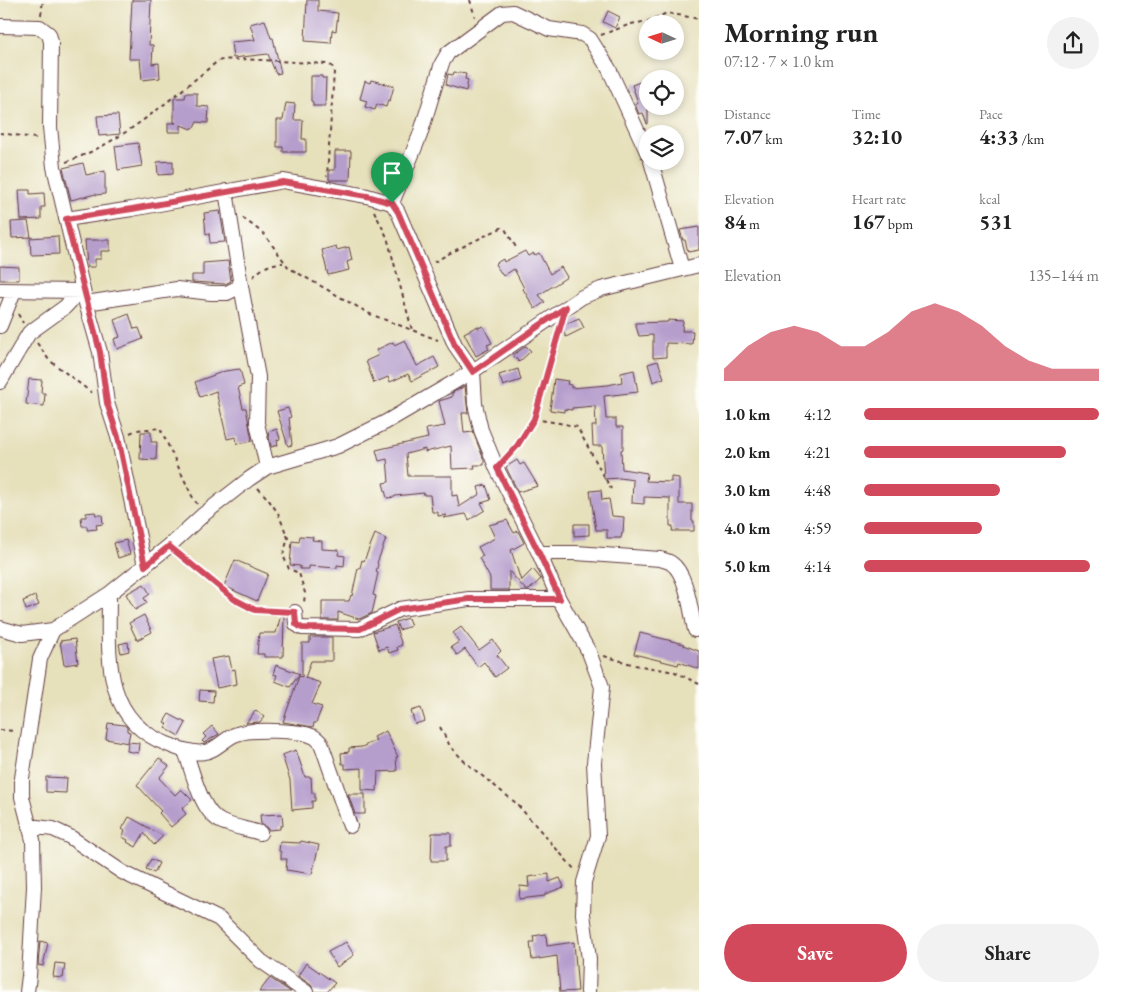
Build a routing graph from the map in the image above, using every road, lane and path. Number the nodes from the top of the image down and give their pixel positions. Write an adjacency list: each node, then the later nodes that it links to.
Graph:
1 (470, 0): 4 (path)
2 (699, 19): 5 (path)
3 (0, 26): 6 (street)
4 (478, 30): 5 (street); 14 (street)
5 (590, 39): 8 (street)
6 (50, 127): 7 (path); 9 (street)
7 (0, 133)
8 (639, 135)
9 (54, 167): 11 (path); 16 (street)
10 (654, 170): 21 (street)
11 (326, 188): 12 (street); 13 (street)
12 (226, 191): 15 (street); 16 (street)
13 (367, 196): 14 (street); 27 (path)
14 (392, 203): 20 (street)
15 (230, 209): 18 (path); 22 (street)
16 (66, 219): 24 (street)
17 (518, 249): 20 (path)
18 (284, 263): 22 (path); 27 (path)
19 (699, 265): 21 (street)
20 (421, 269): 29 (street)
21 (682, 269): 25 (street)
22 (242, 288): 24 (street); 35 (street)
23 (8, 294): 24 (street); 26 (street); 28 (path)
24 (83, 295): 28 (street); 32 (street)
25 (566, 307): 30 (street); 33 (path)
26 (0, 326)
27 (412, 330): 29 (path)
28 (29, 333): 31 (street); 32 (path)
29 (455, 345): 30 (street)
30 (473, 372): 35 (street); 36 (street)
31 (0, 382)
32 (107, 403): 34 (street)
33 (534, 419): 36 (path); 38 (path)
34 (118, 437): 39 (path); 42 (street)
35 (267, 467): 37 (street)
36 (497, 468): 41 (street)
37 (249, 479): 39 (street); 45 (path)
38 (611, 489)
39 (204, 514): 40 (street)
40 (169, 546): 42 (street); 45 (path)
41 (539, 553): 44 (street); 48 (street)
42 (145, 566): 43 (street)
43 (109, 594): 47 (street); 54 (street)
44 (560, 599): 45 (street); 49 (street)
45 (295, 612)
46 (0, 628): 47 (street)
47 (53, 630): 53 (street)
48 (695, 630)
49 (590, 652): 50 (path); 58 (street)
50 (699, 684)
51 (440, 728): 58 (path)
52 (0, 730): 53 (path)
53 (28, 732): 55 (street)
54 (185, 751): 56 (street); 57 (street)
55 (30, 826): 59 (street); 60 (street)
56 (350, 826)
57 (260, 833)
58 (584, 882): 61 (street)
59 (27, 992)
60 (306, 992)
61 (588, 992)

